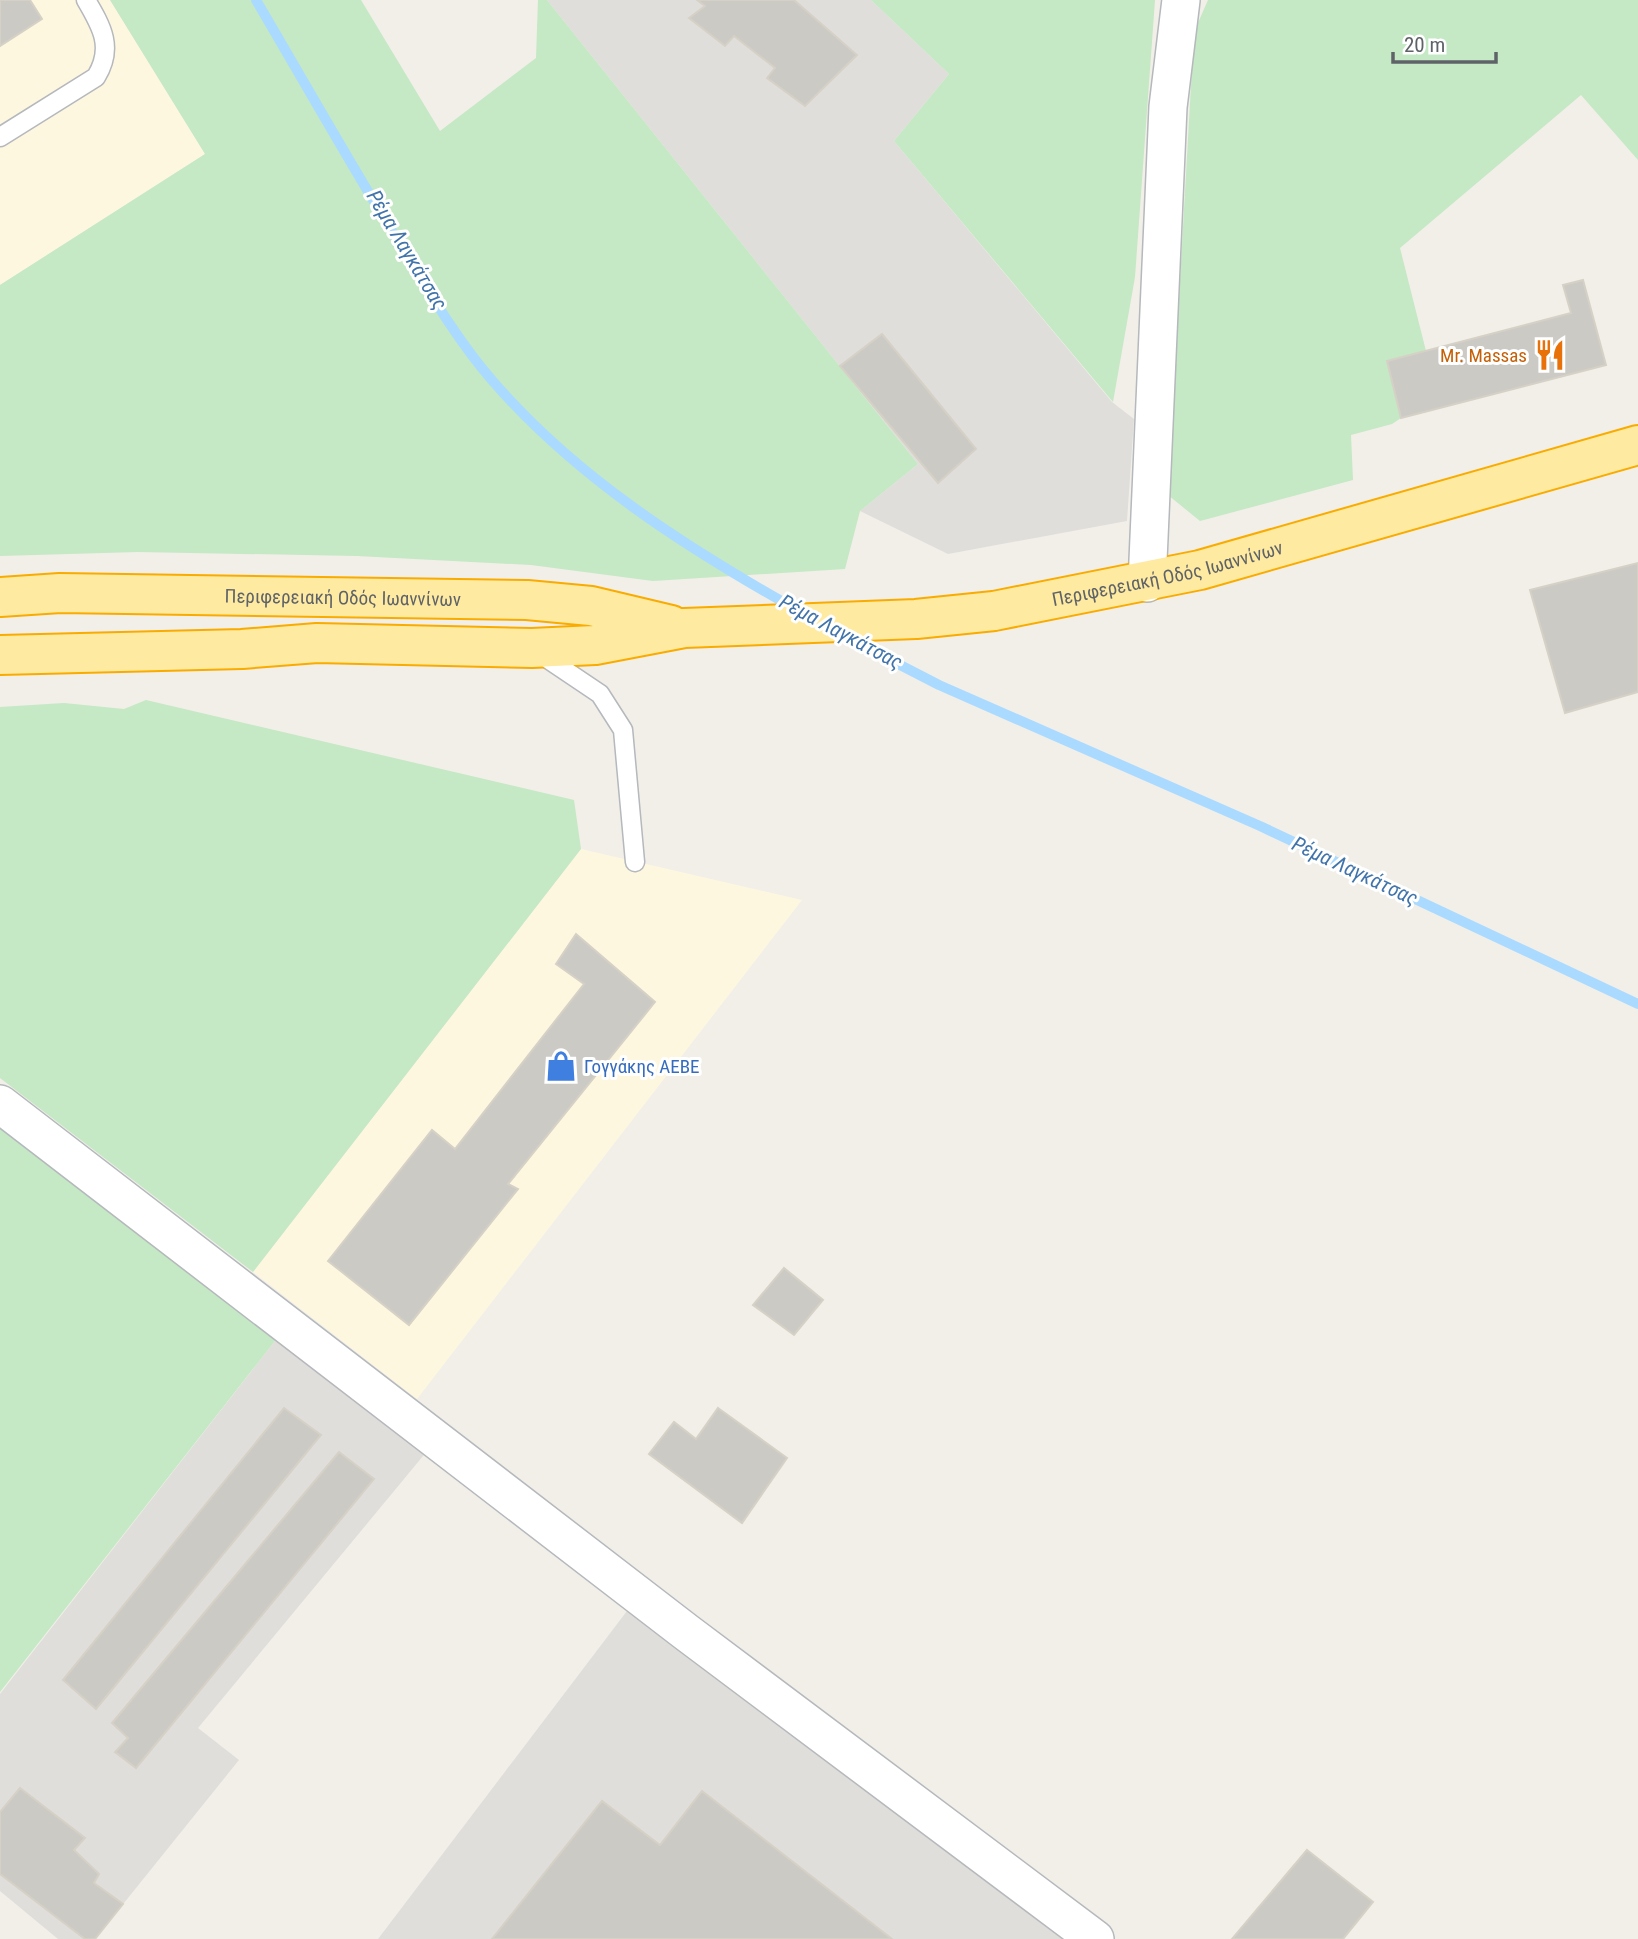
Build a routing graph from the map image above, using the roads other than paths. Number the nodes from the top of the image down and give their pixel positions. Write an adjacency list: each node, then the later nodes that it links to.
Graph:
1 (86, 0): 3 (lane)
2 (1181, 0): 5 (street)
3 (0, 137)
4 (1638, 445): 5 (highway, Περιφερειακή Οδός Ιωαννίνων)
5 (1147, 583): 7 (highway, Περιφερειακή Οδός Ιωαννίνων)
6 (0, 597): 7 (highway, Περιφερειακή Οδός Ιωαννίνων)
7 (684, 628): 8 (highway, Περιφερειακή Οδός Ιωαννίνων)
8 (532, 648): 9 (highway, Περιφερειακή Οδός Ιωαννίνων); 10 (lane)
9 (0, 655)
10 (635, 862)
11 (0, 1104): 12 (street)
12 (1095, 1939)

